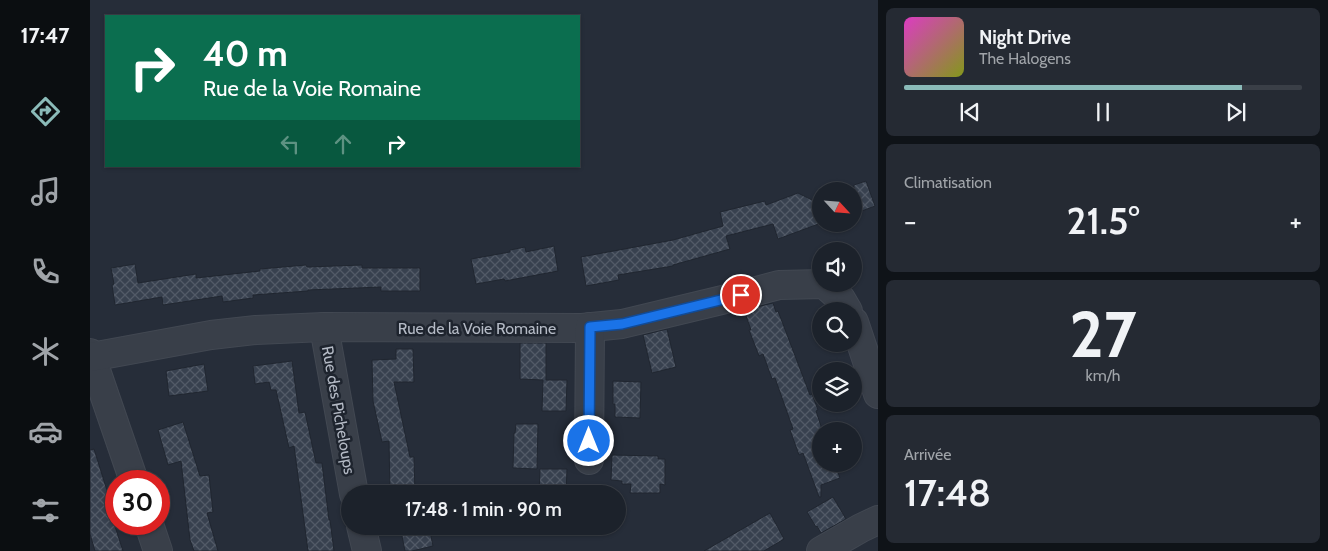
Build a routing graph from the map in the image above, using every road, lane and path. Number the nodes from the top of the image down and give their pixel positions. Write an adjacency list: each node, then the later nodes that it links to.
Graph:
1 (843, 302): 3 (street, Rue de la Voie Romaine)
2 (324, 327): 3 (street, Rue de la Voie Romaine); 5 (street, Rue de la Voie Romaine); 9 (street, Rue des Picheloups)
3 (590, 327): 7 (street)
4 (862, 346): 6 (street)
5 (91, 355): 8 (street)
6 (878, 394)
7 (589, 460)
8 (130, 470)
9 (352, 485)
10 (878, 520): 15 (street)
11 (152, 535): 13 (street)
12 (363, 535): 14 (street)
13 (158, 551)
14 (367, 551)
15 (821, 551)

